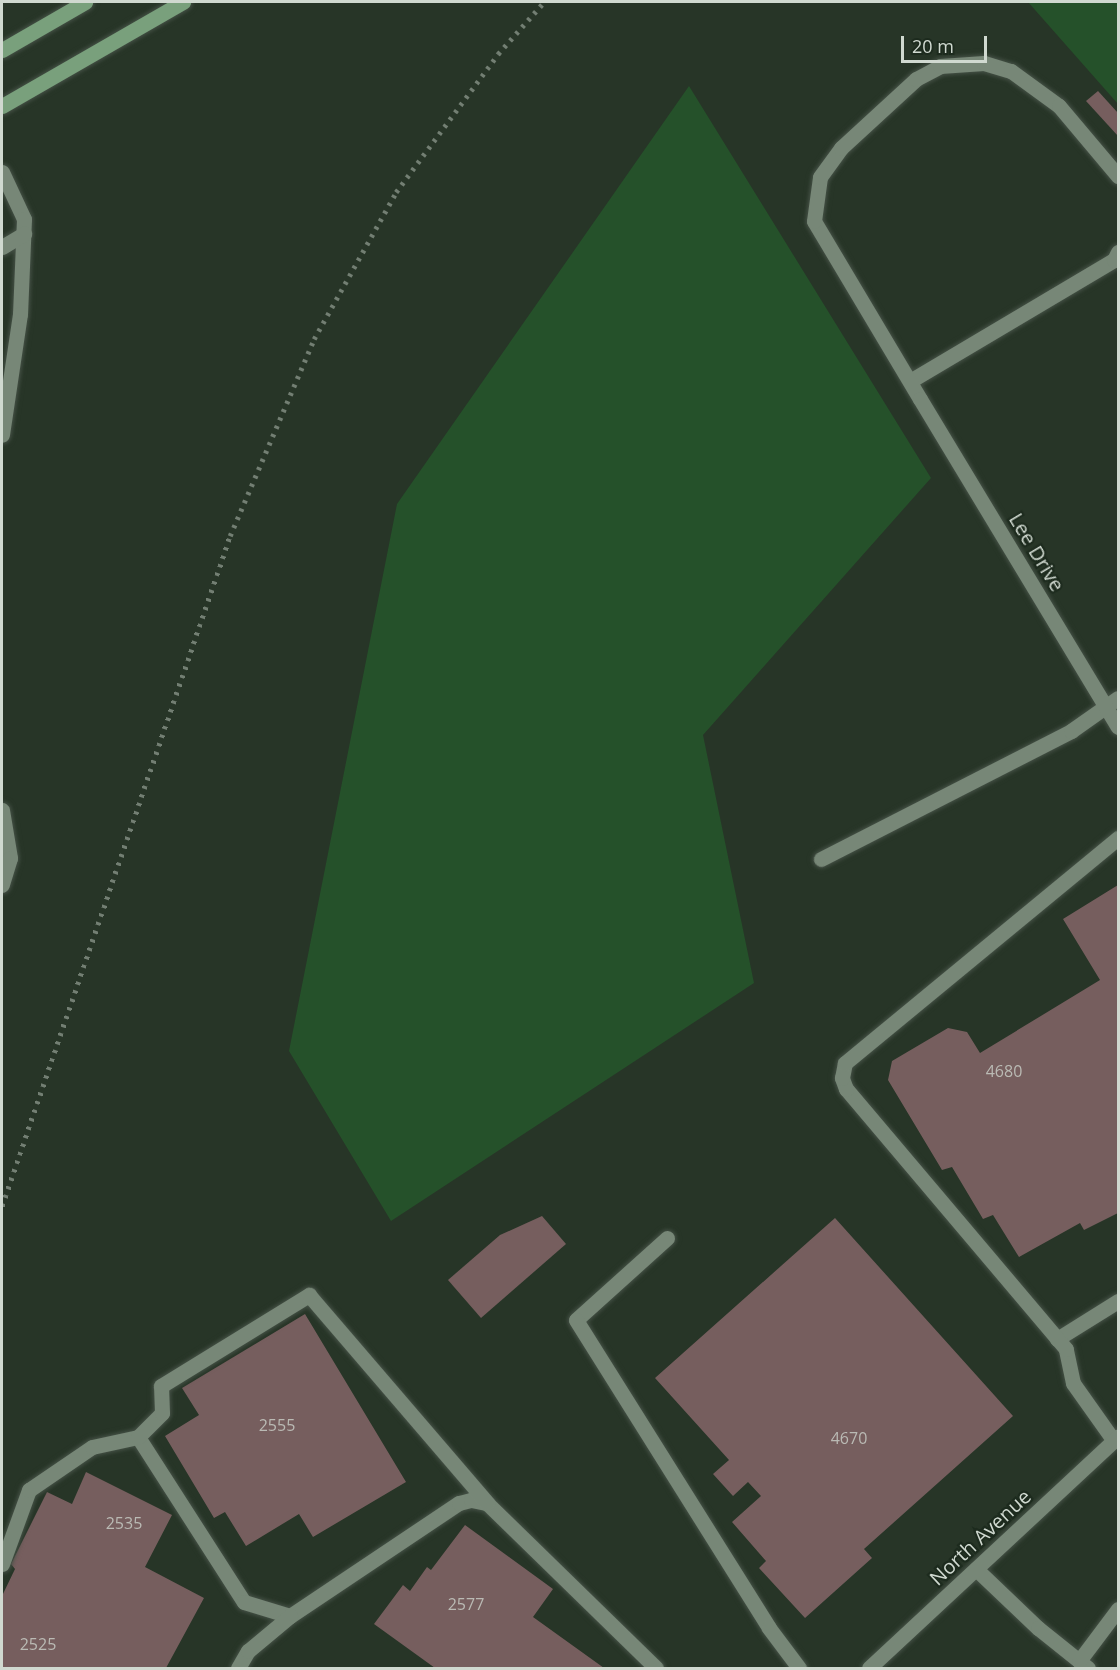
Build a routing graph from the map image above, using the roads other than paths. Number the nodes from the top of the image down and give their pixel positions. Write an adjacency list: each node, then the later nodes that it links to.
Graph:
1 (85, 2): 3 (main road)
2 (183, 2): 4 (main road)
3 (2, 50)
4 (2, 106)
5 (2, 172): 7 (street)
6 (1119, 176): 10 (street, Lee Drive)
7 (24, 234): 8 (street); 11 (street)
8 (2, 247)
9 (1119, 252): 10 (street)
10 (910, 381): 12 (street, Lee Drive)
11 (2, 435)
12 (1112, 702): 13 (street, Lee Drive); 16 (street)
13 (1119, 727)
14 (2, 810): 17 (street)
15 (1119, 838): 20 (street)
16 (821, 859)
17 (2, 885)
18 (667, 1238): 31 (street)
19 (1119, 1301): 20 (street)
20 (1058, 1339): 22 (street)
21 (138, 1437): 23 (street); 24 (street); 27 (street)
22 (1116, 1439): 25 (street, North Avenue)
23 (487, 1503): 27 (street); 30 (street)
24 (2, 1564)
25 (976, 1569): 28 (street); 32 (street, North Avenue)
26 (1119, 1609): 28 (street)
27 (290, 1616): 29 (street)
28 (1084, 1665)
29 (238, 1668)
30 (656, 1668)
31 (799, 1668)
32 (869, 1668)

